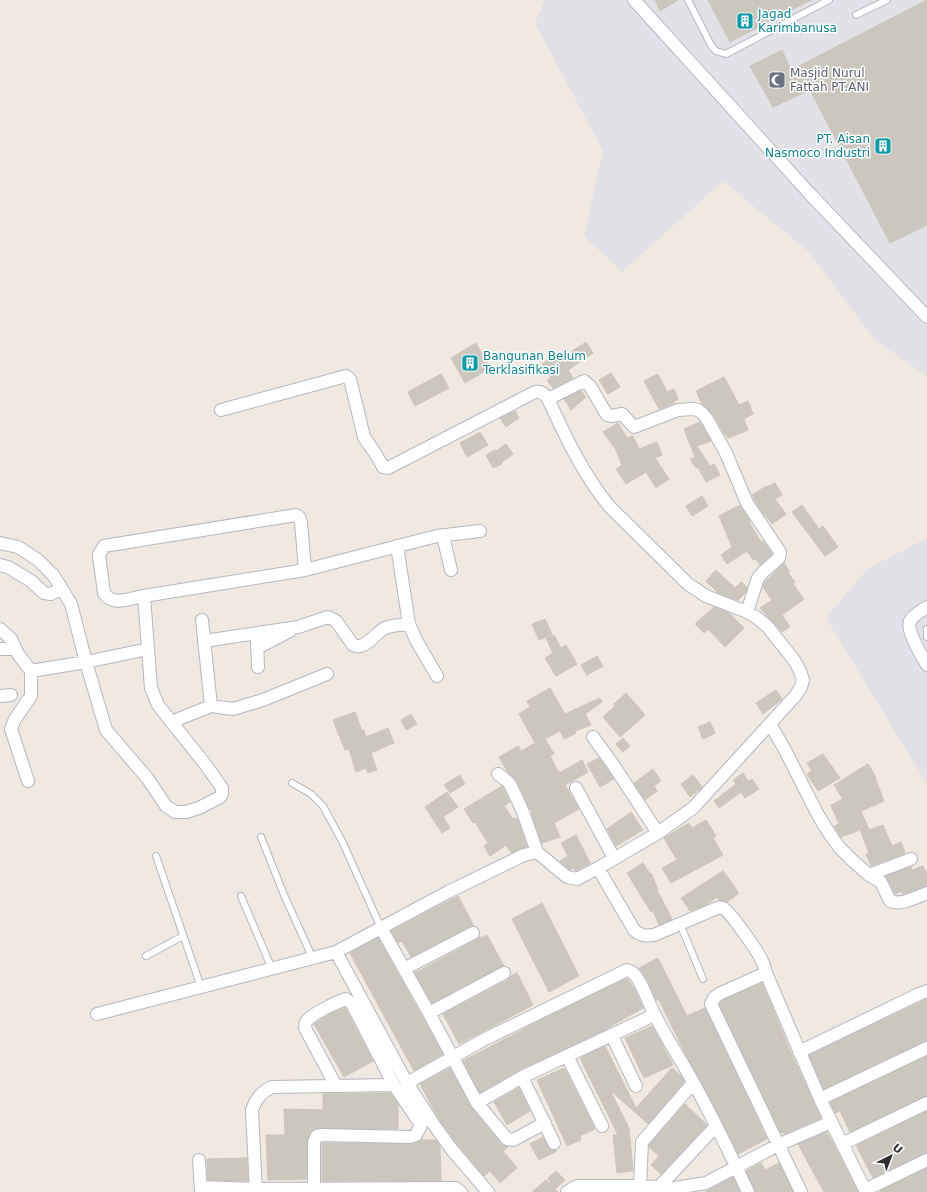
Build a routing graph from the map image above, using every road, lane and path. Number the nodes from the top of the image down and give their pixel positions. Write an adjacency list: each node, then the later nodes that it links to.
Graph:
1 (634, 0): 6 (street)
2 (688, 0): 3 (lane)
3 (829, 0)
4 (887, 0): 5 (lane)
5 (856, 15)
6 (927, 317)
7 (548, 399): 8 (street); 19 (street); 19 (street)
8 (221, 410)
9 (480, 531): 10 (street)
10 (443, 536): 12 (street); 15 (street)
11 (0, 543): 16 (street)
12 (397, 546): 14 (street); 21 (street)
13 (0, 565): 16 (street)
14 (305, 570): 17 (street); 17 (street)
15 (451, 570)
16 (62, 589): 32 (street)
17 (144, 596): 31 (street)
18 (927, 607): 33 (street)
19 (747, 612): 40 (street)
20 (202, 620): 27 (street)
21 (409, 624): 22 (street); 37 (street)
22 (298, 626): 25 (street); 29 (street)
23 (0, 629): 30 (street)
24 (927, 629): 26 (lane)
25 (256, 633): 27 (street); 29 (street)
26 (927, 637)
27 (204, 641): 38 (street)
28 (0, 648): 30 (street)
29 (257, 648): 34 (street)
30 (15, 649): 35 (street)
31 (148, 649): 32 (street); 39 (street)
32 (86, 662): 35 (street); 39 (street)
33 (927, 665)
34 (258, 667)
35 (31, 671): 43 (street)
36 (327, 674): 38 (street)
37 (437, 676)
38 (212, 706): 39 (street)
39 (171, 722)
40 (770, 724): 46 (street); 53 (street)
41 (593, 737): 46 (street)
42 (498, 774): 48 (street)
43 (28, 781)
44 (292, 783): 57 (lane)
45 (576, 788): 50 (street)
46 (658, 833): 50 (street)
47 (261, 837): 62 (lane)
48 (537, 852): 52 (street); 57 (street)
49 (156, 856): 59 (lane)
50 (614, 858): 52 (street)
51 (911, 859): 53 (street)
52 (598, 868): 56 (street)
53 (869, 875): 54 (street)
54 (927, 894)
55 (241, 896): 63 (lane)
56 (680, 924): 66 (street); 67 (lane)
57 (381, 928): 60 (street); 64 (street)
58 (473, 933): 64 (street)
59 (184, 936): 61 (lane); 68 (lane)
60 (336, 952): 62 (street); 79 (street)
61 (146, 956)
62 (313, 959): 63 (street)
63 (272, 969): 68 (street)
64 (404, 969): 70 (street)
65 (504, 973): 70 (street)
66 (766, 973): 75 (street); 93 (street)
67 (703, 979)
68 (201, 987): 71 (street)
69 (927, 992): 75 (street)
70 (429, 1013): 76 (street)
71 (97, 1014)
72 (654, 1015): 73 (street); 76 (street); 80 (street)
73 (612, 1036): 77 (street); 83 (street)
74 (927, 1048): 84 (street)
75 (799, 1052): 84 (street)
76 (453, 1056): 79 (street); 85 (street)
77 (567, 1056): 78 (street); 89 (street)
78 (522, 1077): 85 (street); 88 (street)
79 (407, 1083): 104 (street)
80 (693, 1083): 90 (street); 97 (street)
81 (394, 1085): 82 (street); 82 (street); 101 (street)
82 (336, 1086): 100 (street)
83 (636, 1086)
84 (820, 1099): 87 (street)
85 (477, 1103): 88 (street)
86 (927, 1103): 92 (street)
87 (831, 1122): 92 (street); 93 (street)
88 (545, 1123): 91 (street)
89 (602, 1126)
90 (716, 1126): 96 (street); 98 (street)
91 (554, 1144)
92 (842, 1144): 102 (street)
93 (778, 1145): 96 (street); 107 (street)
94 (199, 1160): 99 (street)
95 (927, 1160): 102 (street)
96 (736, 1167): 98 (street); 106 (street)
97 (640, 1186): 98 (street); 105 (street)
98 (659, 1187)
99 (201, 1189): 100 (street)
100 (256, 1190): 101 (street)
101 (314, 1190): 103 (street)
102 (865, 1191)
103 (461, 1192)
104 (488, 1192)
105 (568, 1192)
106 (748, 1192)
107 (801, 1192)

